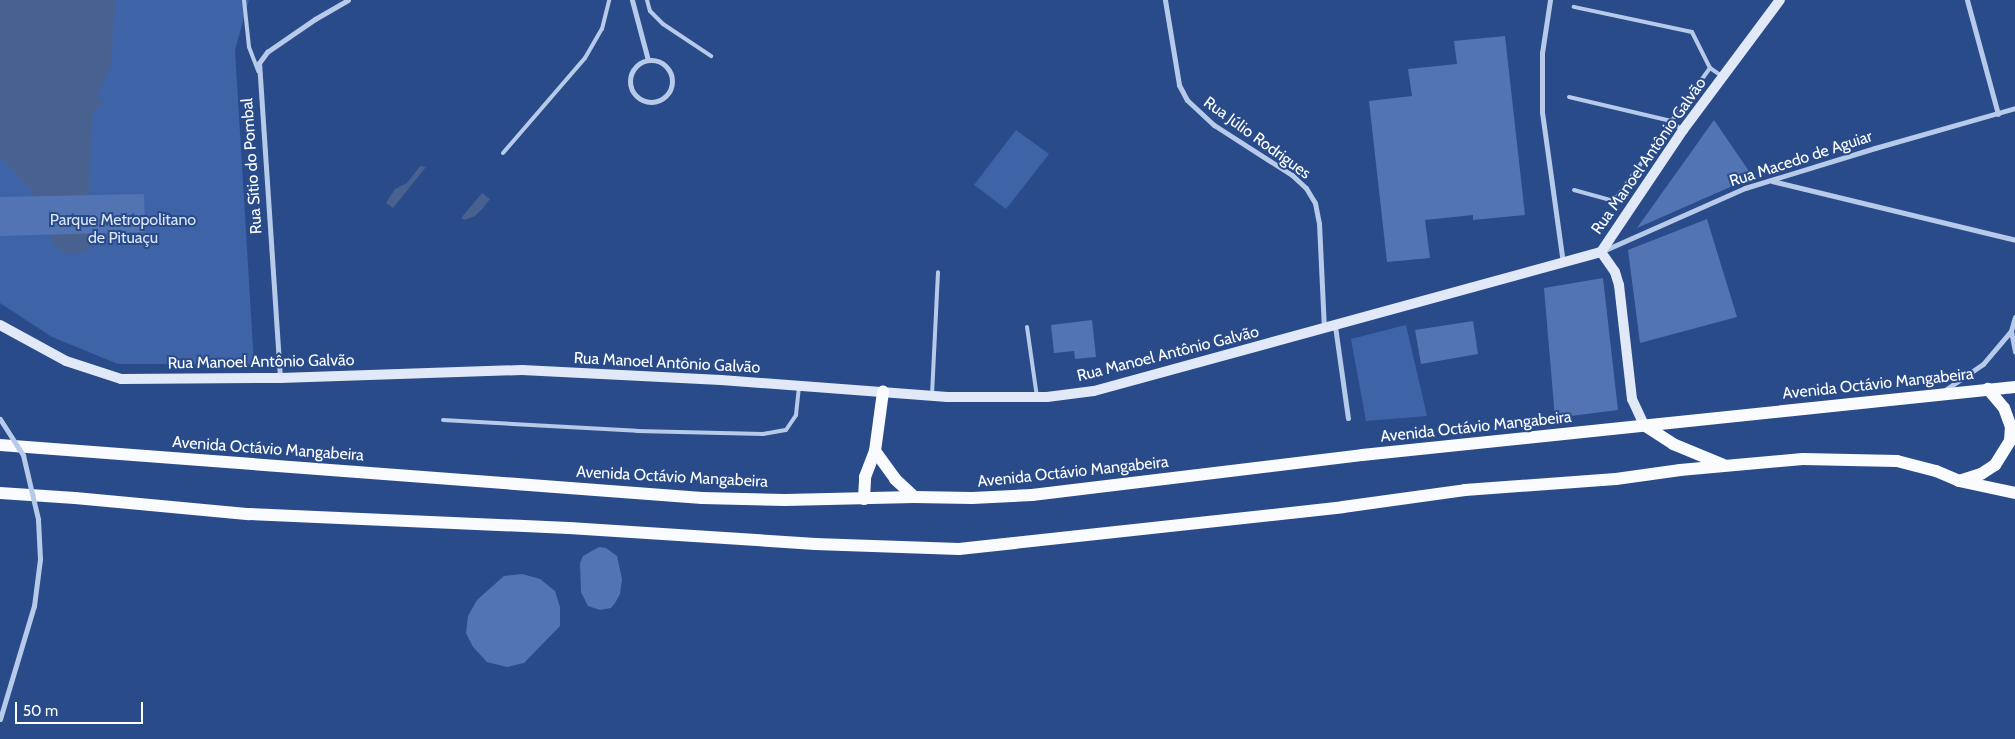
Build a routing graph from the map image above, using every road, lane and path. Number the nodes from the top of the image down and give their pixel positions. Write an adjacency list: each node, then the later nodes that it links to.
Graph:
1 (244, 0): 14 (lane)
2 (348, 0): 14 (street)
3 (609, 0): 21 (lane)
4 (632, 0): 12 (street)
5 (647, 0): 11 (lane)
6 (1165, 0): 32 (street, Rua Júlio Rodrigues)
7 (1550, 0): 26 (street)
8 (1780, 0): 15 (street, Rua Manoel Antônio Galvão)
9 (1967, 0): 18 (street)
10 (1574, 7): 13 (lane)
11 (711, 56)
12 (648, 60): 12 (street)
13 (1710, 68): 15 (lane); 19 (lane)
14 (258, 71): 35 (street, Rua Sítio do Pombal)
15 (1723, 77): 20 (street, Rua Manoel Antônio Galvão)
16 (1569, 97): 19 (lane)
17 (2015, 108): 18 (street, Rua Macedo de Aguiar)
18 (1998, 114): 22 (street, Rua Macedo de Aguiar)
19 (1670, 121): 20 (lane); 23 (lane)
20 (1683, 130): 25 (street, Rua Manoel Antônio Galvão)
21 (503, 153)
22 (1772, 181): 24 (street); 25 (street, Rua Macedo de Aguiar)
23 (1574, 190)
24 (2015, 240)
25 (1601, 252): 26 (street, Rua Manoel Antônio Galvão); 46 (street)
26 (1563, 263): 30 (street, Rua Manoel Antônio Galvão)
27 (938, 272): 41 (lane)
28 (2015, 317): 33 (street)
29 (0, 324): 35 (street, Rua Manoel Antônio Galvão)
30 (1335, 326): 32 (street, Rua Manoel Antônio Galvão); 43 (street)
31 (1027, 327): 42 (lane)
32 (1324, 329): 42 (street, Rua Manoel Antônio Galvão)
33 (2011, 331): 34 (street); 40 (street)
34 (2015, 352)
35 (280, 378): 36 (street, Rua Manoel Antônio Galvão)
36 (798, 386): 39 (street, Rua Manoel Antônio Galvão); 45 (lane)
37 (2015, 387): 38 (main road, Avenida Octávio Mangabeira)
38 (1988, 389): 40 (main road, Avenida Octávio Mangabeira); 50 (main road)
39 (883, 392): 41 (street, Rua Manoel Antônio Galvão); 48 (main road)
40 (1937, 395): 46 (main road, Avenida Octávio Mangabeira)
41 (932, 396): 42 (street, Rua Manoel Antônio Galvão)
42 (1037, 397)
43 (1348, 418)
44 (0, 419): 55 (street, bridge)
45 (443, 420)
46 (1644, 425): 49 (main road); 53 (main road, Avenida Octávio Mangabeira)
47 (0, 445): 54 (main road, Avenida Octávio Mangabeira)
48 (875, 451): 53 (main road); 54 (main road)
49 (1726, 466): 50 (main road); 52 (main road)
50 (1959, 481): 51 (main road)
51 (2015, 492)
52 (0, 493)
53 (914, 497): 54 (main road, Avenida Octávio Mangabeira)
54 (864, 499)
55 (0, 719)

